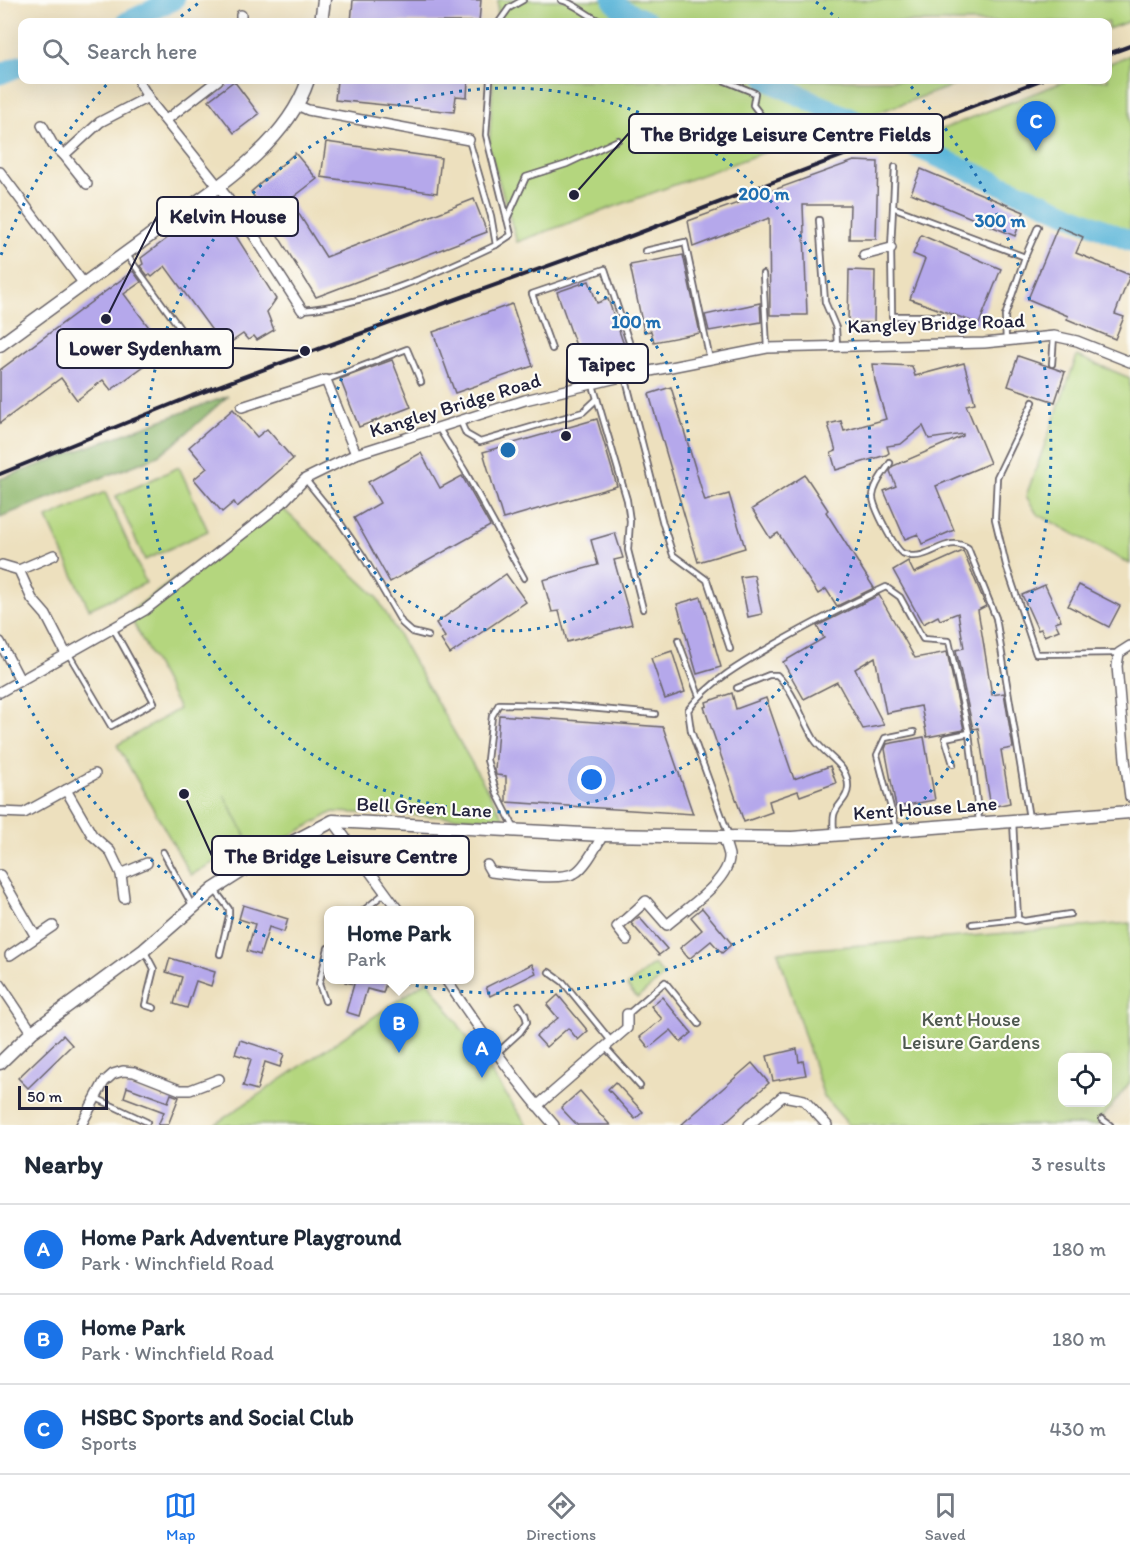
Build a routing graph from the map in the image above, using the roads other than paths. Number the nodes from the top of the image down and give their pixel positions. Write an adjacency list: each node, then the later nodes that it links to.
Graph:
1 (324, 0): 4 (street)
2 (523, 0): 5 (lane)
3 (561, 0): 6 (lane)
4 (322, 18)
5 (502, 18)
6 (592, 18)
7 (140, 84): 12 (street)
8 (213, 84): 14 (street)
9 (306, 84): 13 (street)
10 (490, 84): 25 (lane)
11 (733, 84): 15 (lane)
12 (148, 98): 14 (street); 19 (street)
13 (297, 105): 17 (street); 23 (street)
14 (166, 120): 23 (street)
15 (774, 121)
16 (42, 125): 19 (street)
17 (469, 140): 28 (lane)
18 (618, 140): 25 (lane)
19 (64, 156): 22 (street)
20 (895, 167): 24 (lane)
21 (0, 172): 35 (street)
22 (87, 184)
23 (218, 185): 31 (street); 36 (street)
24 (895, 208): 29 (lane); 33 (lane)
25 (507, 219): 28 (lane)
26 (819, 220): 42 (lane)
27 (1038, 227): 33 (lane)
28 (496, 245): 36 (lane)
29 (891, 248): 32 (street); 37 (lane)
30 (645, 251): 45 (lane)
31 (125, 253): 35 (street); 39 (lane)
32 (864, 255)
33 (1025, 257): 40 (lane)
34 (763, 274): 43 (lane)
35 (84, 284): 41 (street)
36 (302, 310)
37 (939, 316)
38 (1054, 336): 40 (street, Kangley Bridge Road); 46 (street, Kangley Bridge Road); 47 (lane)
39 (187, 338)
40 (1006, 341): 42 (street, Kangley Bridge Road)
41 (0, 345)
42 (837, 345): 43 (street, Kangley Bridge Road)
43 (767, 348): 45 (street, Kangley Bridge Road)
44 (552, 349): 48 (lane)
45 (710, 360): 48 (street, Kangley Bridge Road)
46 (1130, 362)
47 (1052, 363)
48 (637, 374): 49 (street, Kangley Bridge Road)
49 (625, 376): 52 (street, Kangley Bridge Road); 71 (lane)
50 (326, 380): 51 (lane); 55 (street); 58 (street)
51 (421, 382)
52 (593, 385): 53 (lane); 56 (street, Kangley Bridge Road)
53 (597, 399): 56 (lane); 65 (lane)
54 (1033, 402): 73 (lane)
55 (242, 407)
56 (460, 420): 57 (street, Kangley Bridge Road)
57 (438, 427): 58 (street, Kangley Bridge Road); 64 (lane)
58 (356, 454): 60 (street, Kangley Bridge Road)
59 (890, 463): 87 (lane)
60 (305, 479): 66 (street, Kangley Bridge Road); 67 (lane)
61 (54, 555): 63 (street)
62 (2, 565): 63 (street)
63 (19, 570): 72 (street)
64 (524, 578)
65 (643, 609)
66 (113, 628): 72 (street, Kangley Bridge Road); 72 (lane)
67 (428, 636)
68 (678, 640): 77 (lane)
69 (0, 642): 74 (street)
70 (1130, 646): 73 (street)
71 (729, 649)
72 (67, 653): 74 (street, Kangley Bridge Road)
73 (1119, 653): 84 (street)
74 (20, 680): 76 (street, Kangley Bridge Road)
75 (737, 688): 93 (lane)
76 (0, 692)
77 (699, 696): 80 (lane); 95 (lane)
78 (655, 714): 92 (lane)
79 (914, 732): 91 (lane)
80 (969, 733): 81 (lane); 90 (lane)
81 (952, 764)
82 (95, 774): 83 (street)
83 (66, 790): 86 (street); 99 (street)
84 (1130, 797)
85 (1130, 812): 87 (street, Kent House Lane)
86 (1, 815)
87 (1030, 820): 89 (street, Kent House Lane)
88 (333, 821): 92 (street, Bell Green Lane); 101 (street, Bell Green Lane); 102 (street)
89 (1013, 821): 90 (street, Kent House Lane); 108 (lane)
90 (979, 824): 91 (street, Kent House Lane)
91 (897, 830): 93 (street, Kent House Lane)
92 (516, 831): 94 (street, Bell Green Lane)
93 (834, 834): 95 (street, Kent House Lane)
94 (603, 835): 95 (street, Bell Green Lane); 98 (street)
95 (726, 837): 112 (street)
96 (163, 852): 106 (lane)
97 (147, 863): 99 (street)
98 (487, 865)
99 (121, 874): 103 (street)
100 (0, 875): 111 (street)
101 (214, 890): 106 (street, Bell Green Lane); 114 (lane)
102 (386, 892): 104 (lane); 105 (street)
103 (124, 898)
104 (369, 906)
105 (395, 906)
106 (193, 907): 113 (street, Bell Green Lane)
107 (1070, 914): 108 (lane)
108 (1018, 919): 109 (lane)
109 (972, 924)
110 (53, 926): 111 (street)
111 (36, 937): 115 (street)
112 (627, 940)
113 (144, 950): 122 (lane); 125 (street, Bell Green Lane)
114 (220, 954)
115 (10, 955)
116 (324, 964): 120 (lane)
117 (549, 972): 126 (lane)
118 (0, 984): 125 (street)
119 (449, 984): 127 (street)
120 (325, 1001)
121 (519, 1005): 127 (lane)
122 (154, 1008)
123 (627, 1014): 124 (lane); 126 (street)
124 (699, 1024)
125 (32, 1032): 128 (street, Bell Green Lane)
126 (608, 1045): 130 (lane); 132 (street)
127 (497, 1053): 132 (street)
128 (0, 1062)
129 (219, 1079): 131 (street)
130 (640, 1086)
131 (96, 1098): 134 (lane); 135 (street)
132 (537, 1106): 136 (street)
133 (1101, 1119): 139 (lane)
134 (147, 1122)
135 (81, 1125)
136 (554, 1125)
137 (749, 1125): 138 (street)
138 (827, 1125)
139 (1110, 1125)

